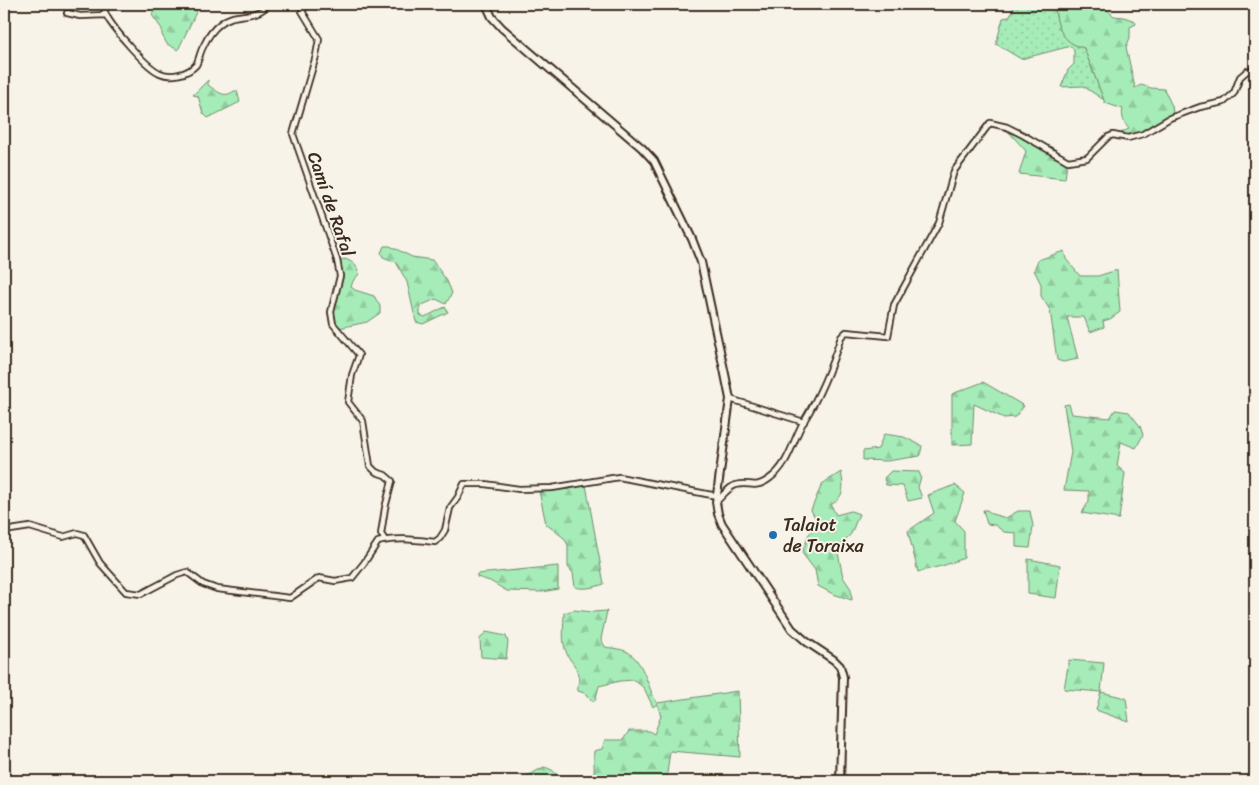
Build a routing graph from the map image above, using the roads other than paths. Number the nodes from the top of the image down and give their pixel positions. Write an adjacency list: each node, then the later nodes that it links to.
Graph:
1 (103, 4): 6 (street)
2 (269, 4): 6 (street)
3 (308, 4): 12 (street, Camí de Rafal)
4 (486, 4): 8 (main road)
5 (67, 13): 6 (street)
6 (106, 16)
7 (1255, 70): 9 (street)
8 (730, 399): 9 (street); 10 (main road)
9 (804, 422): 10 (street)
10 (716, 499): 12 (street); 13 (main road)
11 (4, 531): 12 (street)
12 (385, 540)
13 (840, 781)

